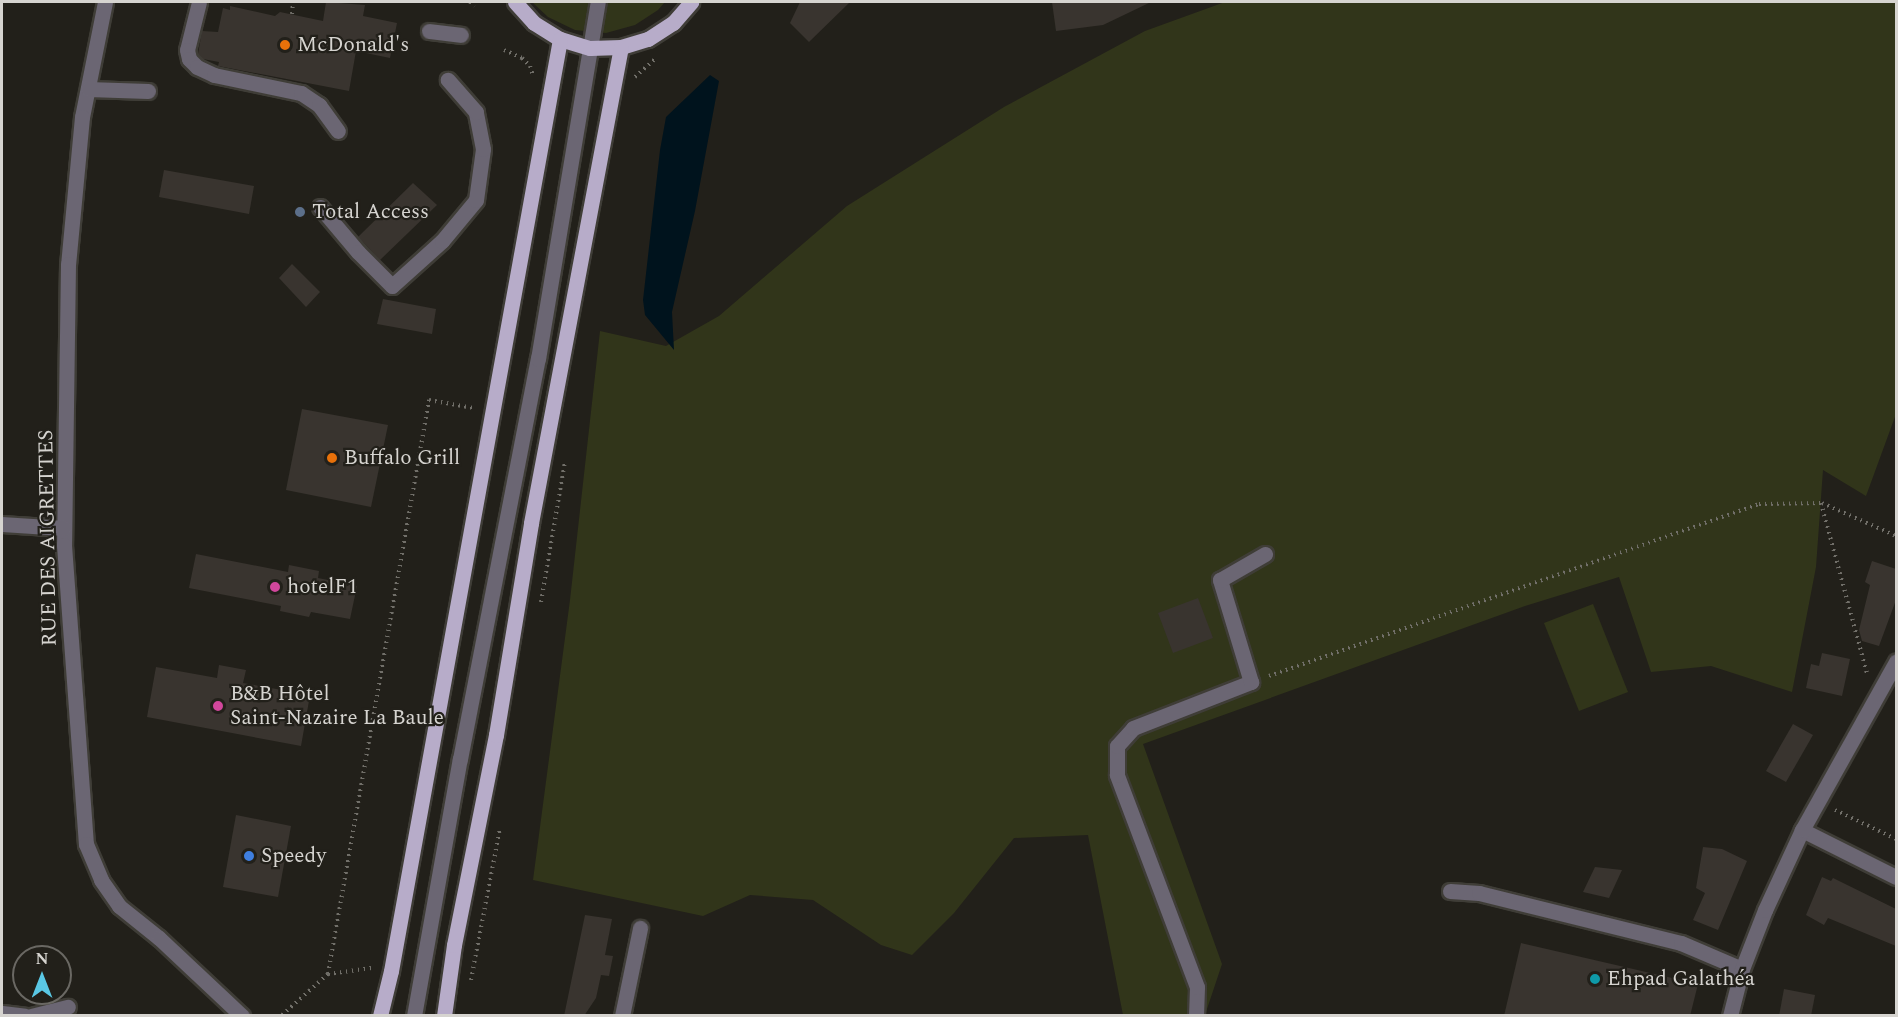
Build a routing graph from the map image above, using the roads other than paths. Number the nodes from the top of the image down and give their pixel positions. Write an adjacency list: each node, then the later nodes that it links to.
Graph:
1 (105, 2): 12 (street, RUE DES AIGRETTES)
2 (197, 2): 14 (street)
3 (515, 2): 8 (main road)
4 (598, 2): 10 (street)
5 (691, 2): 9 (main road)
6 (429, 31): 7 (street)
7 (461, 35)
8 (560, 39): 10 (main road); 30 (main road)
9 (621, 47): 10 (main road); 32 (main road)
10 (590, 48): 31 (street)
11 (448, 80): 15 (street)
12 (88, 88): 13 (street); 17 (street, RUE DES AIGRETTES)
13 (148, 91)
14 (338, 130)
15 (320, 207)
16 (2, 524): 17 (street)
17 (64, 528): 27 (street, RUE DES AIGRETTES)
18 (1265, 554): 34 (street)
19 (1896, 662): 20 (street)
20 (1802, 830): 21 (street); 24 (street)
21 (1896, 877)
22 (1450, 891): 24 (street)
23 (640, 928): 33 (street)
24 (1742, 969): 35 (street)
25 (68, 1007): 29 (street)
26 (2, 1013): 28 (street)
27 (243, 1015)
28 (25, 1016)
29 (31, 1016)
30 (380, 1016)
31 (414, 1016)
32 (444, 1016)
33 (622, 1016)
34 (1196, 1016)
35 (1730, 1016)

